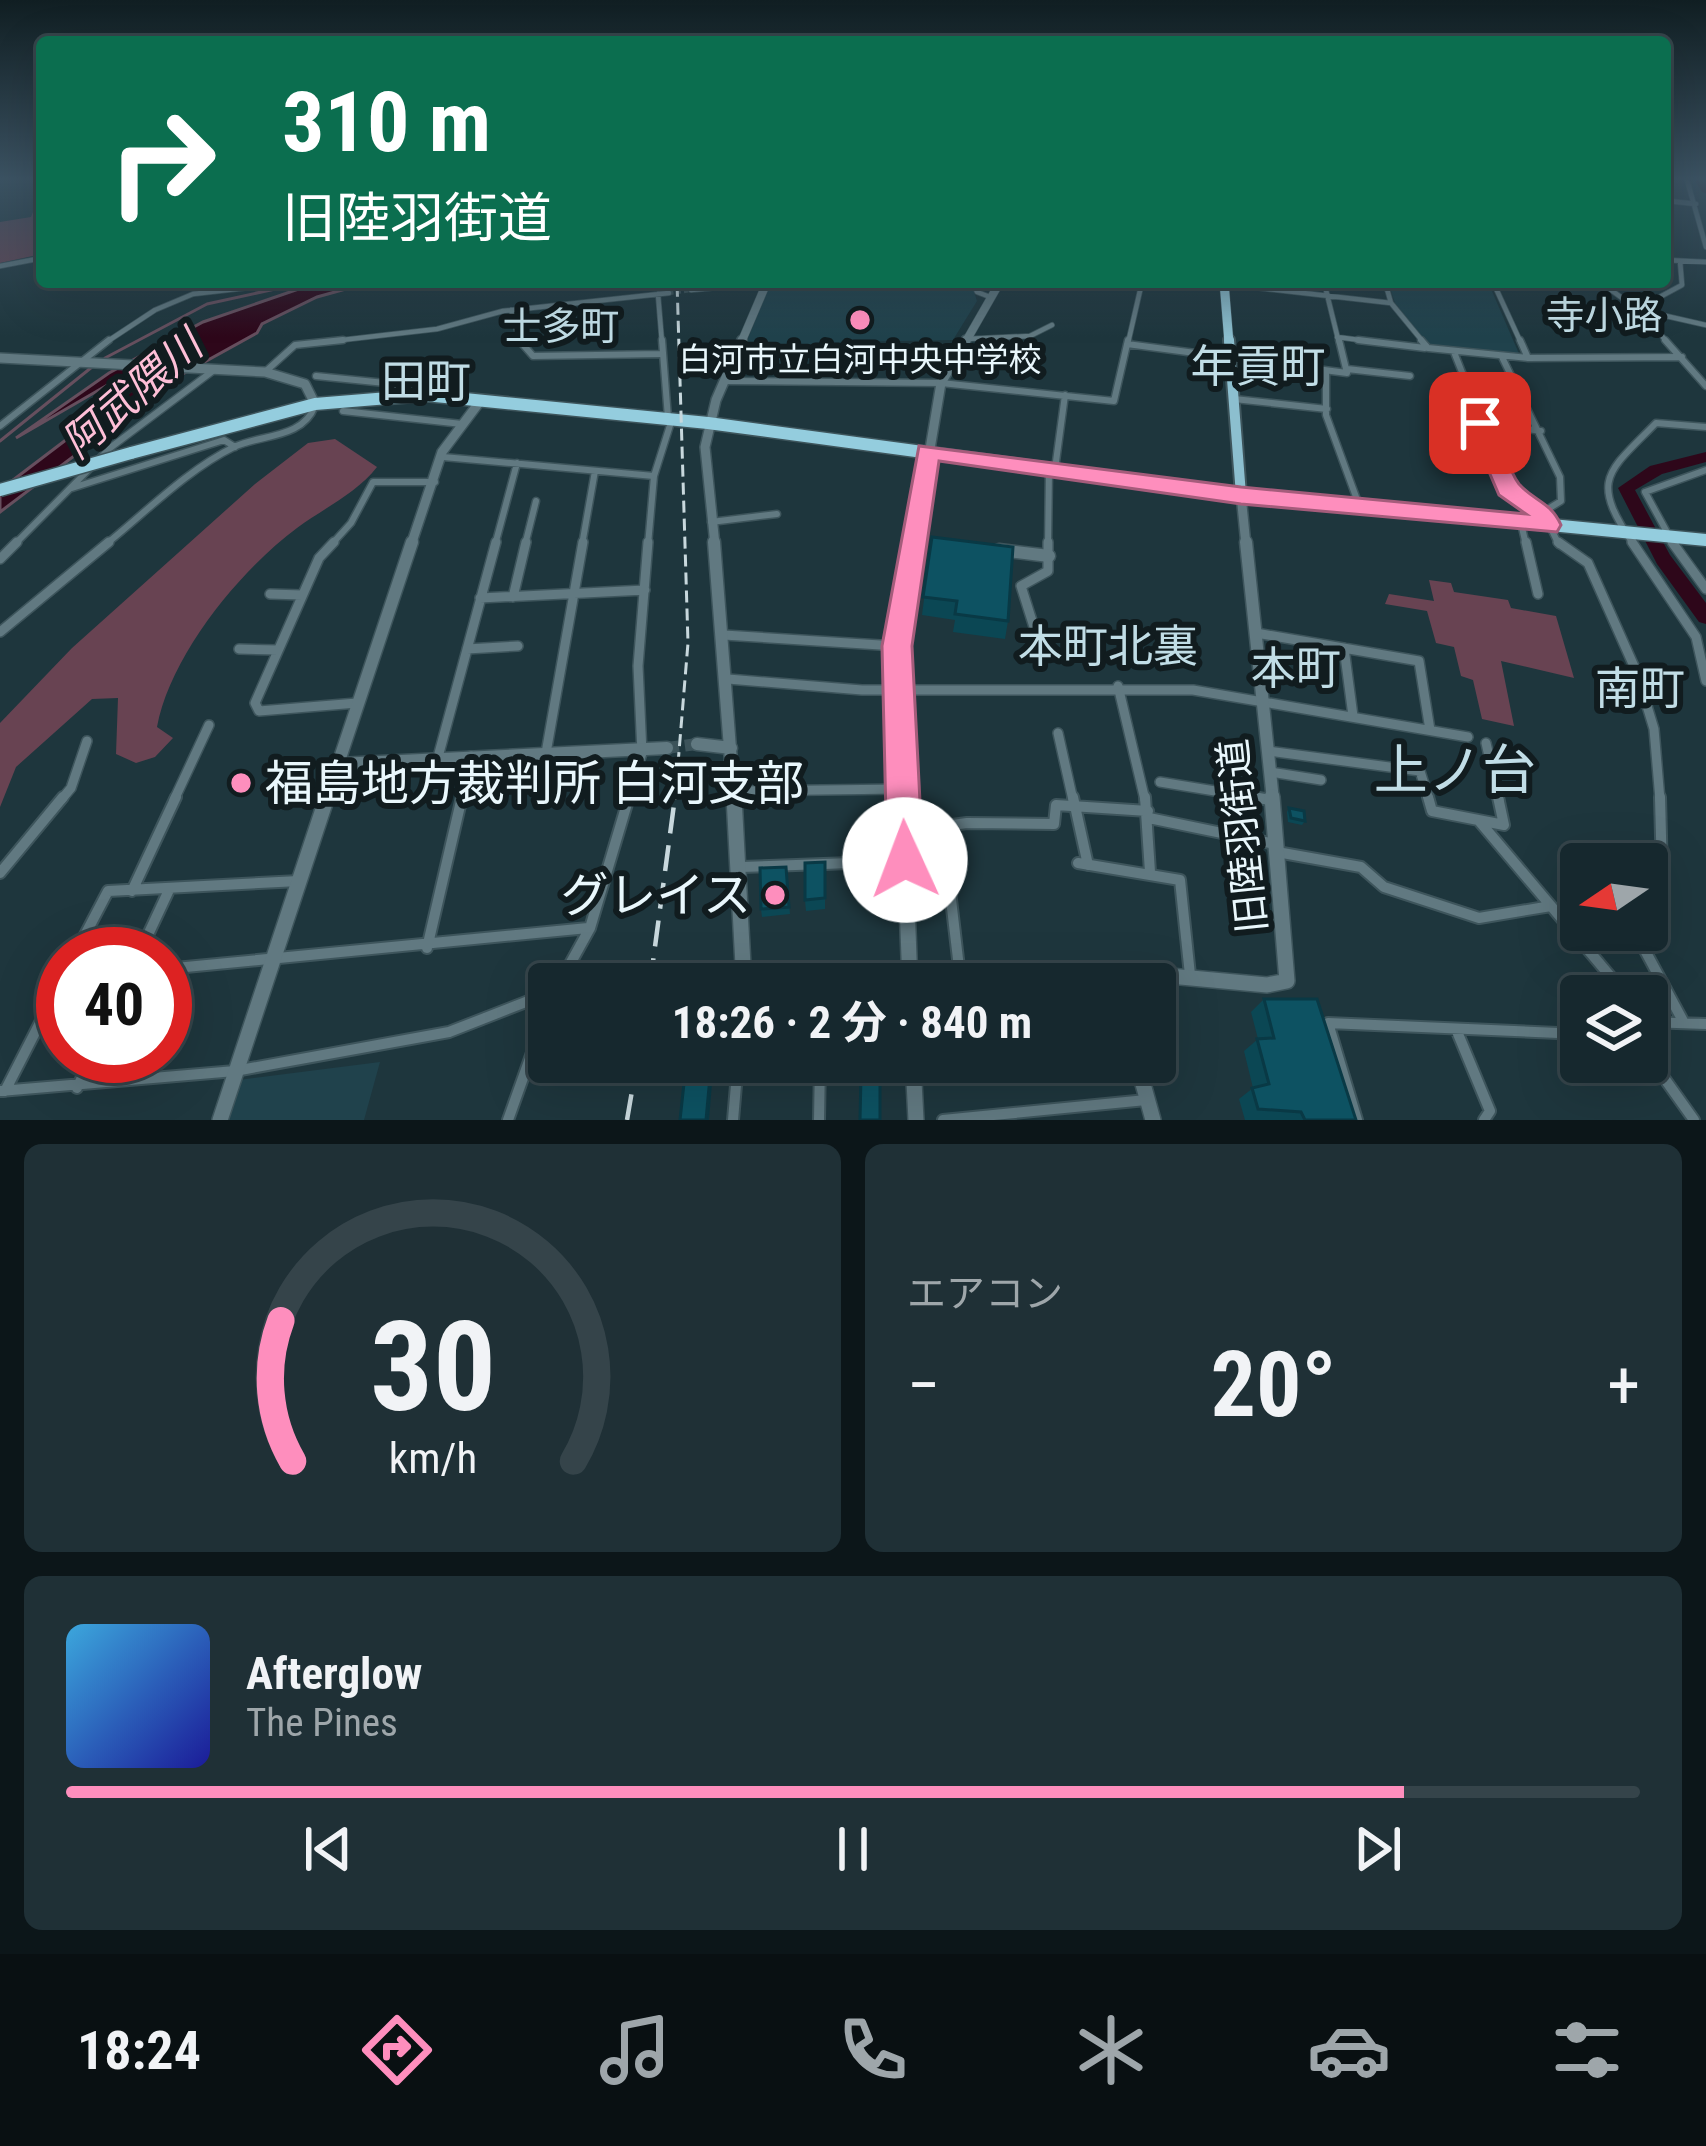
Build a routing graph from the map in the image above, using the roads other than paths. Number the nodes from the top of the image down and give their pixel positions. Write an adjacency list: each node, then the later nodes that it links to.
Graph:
1 (36, 259): 5 (street)
2 (1671, 260): 3 (street)
3 (1679, 261): 4 (street); 21 (street)
4 (1706, 262)
5 (0, 266)
6 (276, 288): 42 (street)
7 (710, 288): 19 (street)
8 (764, 288): 49 (street)
9 (975, 288): 24 (street)
10 (996, 288): 24 (street)
11 (1141, 288): 33 (street)
12 (1224, 288): 41 (main road)
13 (1264, 288): 23 (street)
14 (1326, 288): 23 (street)
15 (1387, 288): 25 (street)
16 (1495, 288): 40 (street)
17 (1608, 288): 27 (street)
18 (1662, 288): 21 (street)
19 (691, 290)
20 (669, 292): 22 (street)
21 (1667, 293): 28 (street)
22 (658, 294): 26 (street); 36 (street)
23 (1328, 296): 25 (street); 31 (street)
24 (990, 297): 32 (street)
25 (1391, 303): 34 (street)
26 (511, 310): 36 (street); 46 (street)
27 (1640, 311): 28 (street); 37 (street)
28 (1654, 314): 30 (street)
29 (1052, 325): 32 (street)
30 (1706, 325)
31 (1337, 337): 34 (street); 44 (street)
32 (963, 339): 50 (street)
33 (1127, 344): 41 (street); 53 (street)
34 (1428, 348): 35 (street)
35 (1454, 352): 39 (street); 52 (street)
36 (660, 354): 60 (street)
37 (1682, 357): 40 (street); 51 (street)
38 (0, 358): 42 (street)
39 (1502, 358): 40 (street); 67 (street)
40 (1528, 358)
41 (1231, 359): 45 (street); 55 (main road)
42 (83, 362): 43 (street); 65 (street)
43 (213, 369): 46 (street); 78 (street)
44 (1347, 369): 45 (street); 48 (street)
45 (1326, 370): 58 (street)
46 (265, 372): 57 (street)
47 (316, 376): 54 (street)
48 (1410, 376)
49 (724, 381): 50 (street); 63 (street)
50 (941, 382): 53 (street); 70 (street)
51 (1706, 386)
52 (1466, 389): 61 (street); 62 (street)
53 (1065, 394): 73 (street)
54 (390, 395): 56 (highway); 57 (highway)
55 (1234, 399): 58 (street); 80 (main road)
56 (481, 400): 60 (highway); 64 (street)
57 (315, 404): 69 (street); 79 (highway, bridge)
58 (1328, 410): 82 (street)
59 (344, 411): 64 (street)
60 (670, 419): 63 (highway); 76 (street)
61 (1455, 419): 62 (street); 68 (street)
62 (1479, 422): 67 (street); 84 (street)
63 (708, 423): 70 (highway); 85 (street)
64 (462, 424): 71 (street)
65 (0, 426)
66 (1706, 427): 87 (street)
67 (1541, 431): 84 (street)
68 (1468, 446)
69 (235, 447): 78 (street); 103 (street)
70 (928, 451): 73 (highway); 89 (street)
71 (442, 457): 72 (street); 77 (street)
72 (517, 463): 75 (street); 102 (street)
73 (1052, 469): 80 (highway); 93 (street)
74 (1706, 470): 88 (street)
75 (595, 471): 76 (street); 99 (street)
76 (654, 476): 96 (street)
77 (436, 482): 100 (street); 118 (street)
78 (67, 489): 94 (street)
79 (0, 490)
80 (1241, 495): 82 (highway); 104 (street, 旧陸羽街道)
81 (536, 502): 101 (street)
82 (1359, 507): 86 (highway)
83 (777, 514): 85 (street)
84 (1545, 519): 86 (highway); 87 (highway); 145 (street)
85 (711, 522): 105 (street)
86 (1521, 523): 98 (street)
87 (1628, 532): 88 (highway); 114 (street)
88 (1666, 536): 90 (highway); 95 (street)
89 (912, 539): 91 (street); 107 (street)
90 (1706, 540)
91 (935, 542)
92 (981, 548): 93 (street)
93 (1049, 556): 108 (street)
94 (0, 559)
95 (1706, 589)
96 (646, 590): 99 (street); 131 (street)
97 (270, 594): 100 (street)
98 (1538, 594)
99 (572, 595): 101 (street); 130 (street)
100 (302, 596): 112 (street)
101 (513, 597): 102 (street)
102 (480, 598): 111 (street)
103 (0, 632)
104 (1254, 633): 109 (street); 117 (street, 旧陸羽街道)
105 (724, 635): 107 (street); 113 (street)
106 (518, 646): 111 (street)
107 (897, 646): 116 (street)
108 (1040, 646)
109 (1344, 648): 119 (street); 121 (street)
110 (239, 649): 112 (street)
111 (466, 649): 133 (street)
112 (278, 650): 118 (street)
113 (728, 680): 116 (street); 128 (street)
114 (1706, 681)
115 (1118, 686): 116 (street); 117 (street); 142 (street)
116 (898, 690): 138 (street)
117 (1262, 699): 119 (street); 129 (street, 旧陸羽街道)
118 (360, 703): 134 (street)
119 (1353, 716): 121 (street)
120 (209, 725): 153 (street)
121 (1430, 730): 123 (street)
122 (1058, 733): 141 (street)
123 (1468, 737)
124 (87, 741): 150 (street)
125 (1486, 743): 143 (street)
126 (698, 744): 128 (street)
127 (667, 748): 131 (street)
128 (731, 748): 139 (street)
129 (1267, 751): 135 (street, 旧陸羽街道); 143 (street)
130 (546, 753): 131 (street); 132 (street)
131 (642, 753): 157 (street)
132 (471, 756): 133 (street); 158 (street)
133 (438, 757): 134 (street)
134 (339, 764): 151 (street)
135 (1268, 772): 136 (street); 140 (street, 旧陸羽街道)
136 (1321, 780)
137 (1160, 782): 140 (street)
138 (902, 789): 139 (street); 144 (street)
139 (734, 791): 148 (street)
140 (1271, 800): 146 (street, 旧陸羽街道)
141 (1075, 805): 142 (street); 144 (street); 149 (street)
142 (1149, 814): 146 (street); 149 (street)
143 (1479, 820): 154 (street)
144 (904, 831): 147 (street)
145 (1660, 843)
146 (1276, 848): 154 (street); 166 (street, 旧陸羽街道)
147 (905, 858): 148 (street); 163 (street); 164 (street)
148 (740, 867): 162 (street)
149 (1150, 872): 166 (street)
150 (0, 873)
151 (300, 881): 152 (street); 160 (street)
152 (169, 890): 153 (street); 156 (street)
153 (132, 891): 155 (street)
154 (1551, 906): 167 (street)
155 (89, 927)
156 (152, 927)
157 (590, 928): 158 (street); 161 (street)
158 (427, 948): 160 (street)
159 (1645, 951): 171 (street)
160 (272, 962): 165 (street); 177 (street)
161 (571, 963)
162 (743, 963)
163 (909, 963)
164 (958, 963)
165 (192, 967)
166 (1190, 975): 168 (street, 旧陸羽街道)
167 (1609, 975)
168 (1176, 976)
169 (528, 1001): 177 (street)
170 (1668, 1021): 171 (street)
171 (1683, 1021): 172 (street)
172 (1706, 1024)
173 (36, 1029): 185 (street)
174 (1456, 1029): 175 (street); 195 (street); 196 (street)
175 (1560, 1033)
176 (528, 1064): 189 (street)
177 (235, 1071): 184 (street); 188 (street)
178 (80, 1083): 184 (street)
179 (735, 1083): 190 (street)
180 (820, 1083): 191 (street)
181 (915, 1083): 192 (street)
182 (1143, 1083): 186 (street)
183 (1668, 1083): 197 (street)
184 (77, 1089): 185 (street)
185 (3, 1091)
186 (1147, 1100): 187 (street); 194 (street)
187 (1044, 1115): 193 (street)
188 (220, 1120)
189 (508, 1120)
190 (733, 1120)
191 (819, 1120)
192 (916, 1120)
193 (944, 1120)
194 (1153, 1120)
195 (1357, 1120)
196 (1484, 1120)
197 (1694, 1120)

